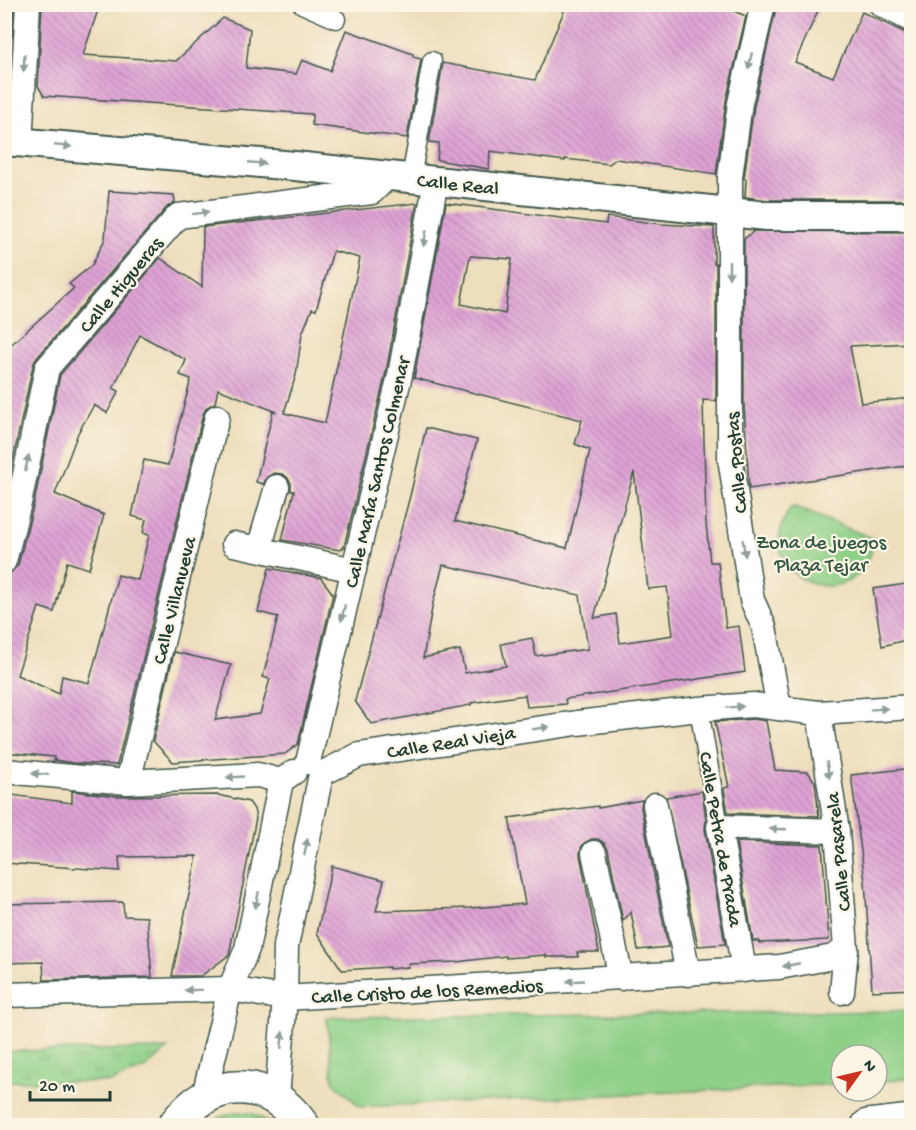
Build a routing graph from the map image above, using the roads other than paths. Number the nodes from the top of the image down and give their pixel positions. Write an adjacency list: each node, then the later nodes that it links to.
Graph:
1 (28, 4): 8 (street, one-way to 8)
2 (302, 4): 5 (street)
3 (763, 4): 10 (street, Calle Postas, one-way to 10)
4 (881, 4): 6 (street)
5 (336, 19)
6 (912, 20)
7 (432, 61): 9 (street)
8 (12, 142): 9 (street, Calle Real, one-way to 9)
9 (412, 178): 10 (street, Calle Real); 16 (street, Calle Higueras, one-way to 9); 17 (street, Calle María Santos Colmenar, one-way to 17)
10 (730, 212): 11 (street, Calle Real); 19 (street, Calle Postas, one-way to 19)
11 (912, 216)
12 (217, 417): 25 (street, Calle Villanueva)
13 (277, 488): 15 (street)
14 (234, 543): 15 (street)
15 (259, 549): 17 (street)
16 (4, 561)
17 (354, 570): 22 (street, Calle María Santos Colmenar, one-way to 22)
18 (912, 706): 21 (street, Calle Real Vieja, one-way to 18)
19 (779, 708): 20 (street, Calle Real Vieja, one-way to 19); 21 (street, Calle Real Vieja)
20 (699, 709): 22 (street, Calle Real Vieja, one-way to 20); 27 (street, Calle Petra de Prada)
21 (819, 712): 28 (street, Calle Pasarela, one-way to 28)
22 (314, 768): 24 (street, Calle Real Vieja); 37 (street, Calle María Santos Colmenar, one-way to 22)
23 (4, 771): 25 (street, one-way to 23)
24 (281, 781): 25 (street, one-way to 25); 34 (street, one-way to 34)
25 (128, 783)
26 (655, 805): 32 (street)
27 (719, 827): 28 (street, one-way to 27); 31 (street, Calle Petra de Prada)
28 (837, 831): 30 (street, Calle Pasarela)
29 (594, 853): 33 (street)
30 (846, 948): 31 (street, Calle Cristo de los Remedios, one-way to 31); 35 (street, Calle Pasarela)
31 (744, 970): 32 (street, Calle Cristo de los Remedios)
32 (688, 974): 33 (street, Calle Cristo de los Remedios)
33 (621, 978): 37 (street, Calle Cristo de los Remedios, one-way to 37)
34 (230, 989): 36 (street, Calle Cristo de los Remedios, one-way to 36); 37 (street, Calle Cristo de los Remedios); 38 (street)
35 (842, 992)
36 (4, 995)
37 (285, 998): 39 (street, Calle María Santos Colmenar, one-way to 37)
38 (204, 1096): 39 (main road); 41 (main road)
39 (277, 1098): 42 (main road)
40 (912, 1121): 43 (main road)
41 (174, 1125)
42 (303, 1125)
43 (868, 1125)

